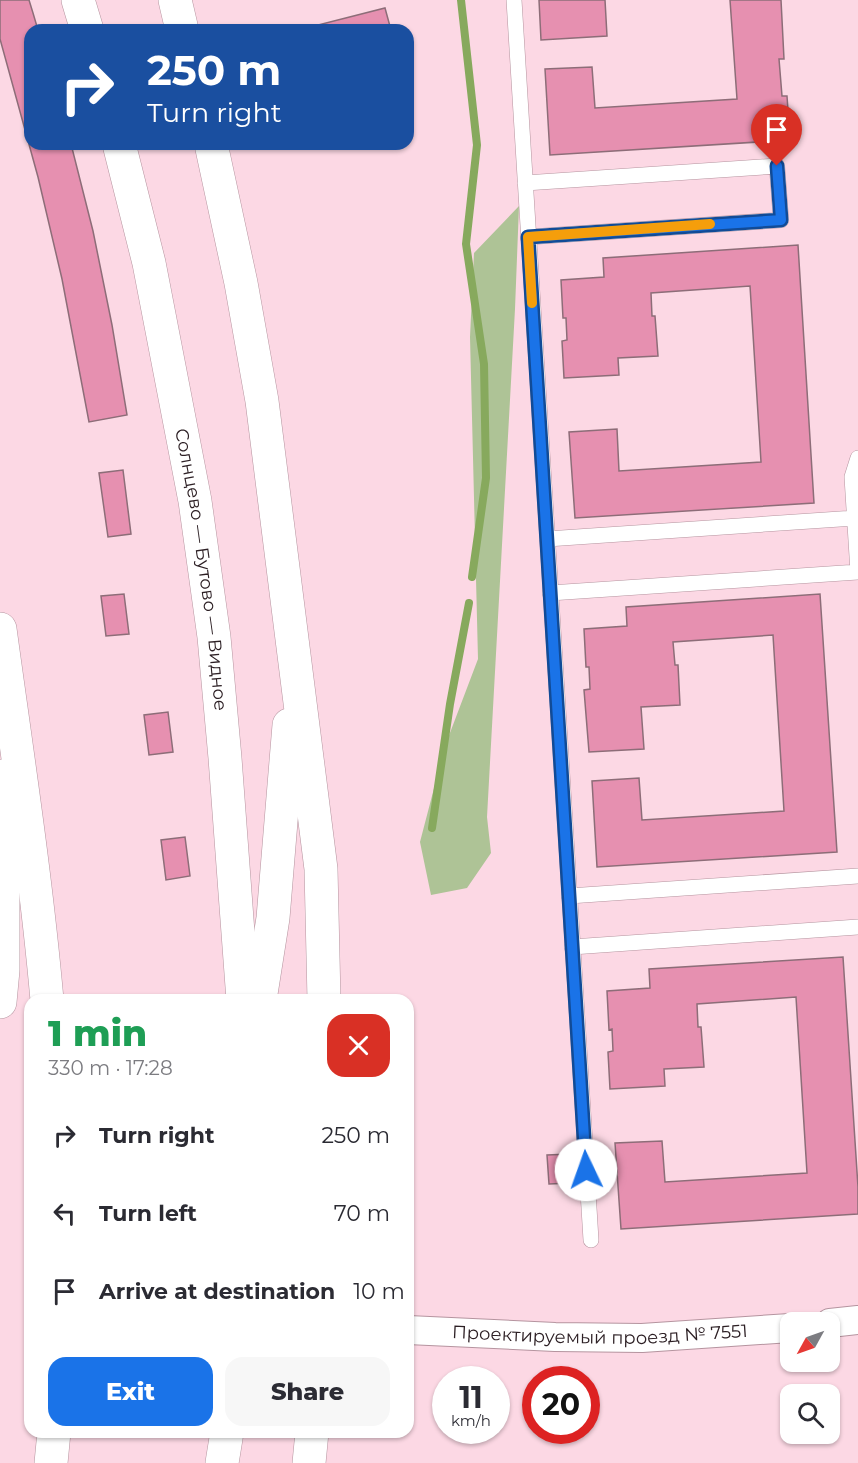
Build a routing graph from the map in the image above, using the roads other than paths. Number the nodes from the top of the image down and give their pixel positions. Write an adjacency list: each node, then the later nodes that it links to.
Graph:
1 (78, 0): 4 (main road)
2 (175, 0): 5 (main road)
3 (513, 0): 8 (lane)
4 (85, 24)
5 (181, 24)
6 (121, 150): 23 (main road, Солнцево — Бутово — Видное)
7 (212, 150): 17 (main road)
8 (525, 183): 9 (lane); 9 (lane)
9 (528, 237): 12 (lane)
10 (858, 458): 11 (lane)
11 (855, 518): 12 (lane); 13 (lane)
12 (547, 539): 14 (lane)
13 (858, 572): 14 (lane)
14 (550, 593): 19 (lane)
15 (0, 629): 22 (main road)
16 (0, 648): 26 (main road)
17 (294, 665): 24 (main road); 25 (main road)
18 (858, 876): 19 (lane)
19 (569, 896): 21 (lane)
20 (858, 927): 21 (lane)
21 (572, 947): 27 (lane)
22 (46, 994)
23 (243, 994)
24 (261, 994)
25 (324, 994)
26 (0, 1002)
27 (591, 1240)
28 (858, 1320): 29 (street)
29 (840, 1322)
30 (414, 1330): 31 (street, Проектируемый проезд № 7551)
31 (780, 1330)
32 (53, 1438): 35 (main road)
33 (226, 1438): 36 (main road)
34 (311, 1438): 37 (main road)
35 (51, 1463)
36 (222, 1463)
37 (309, 1463)

